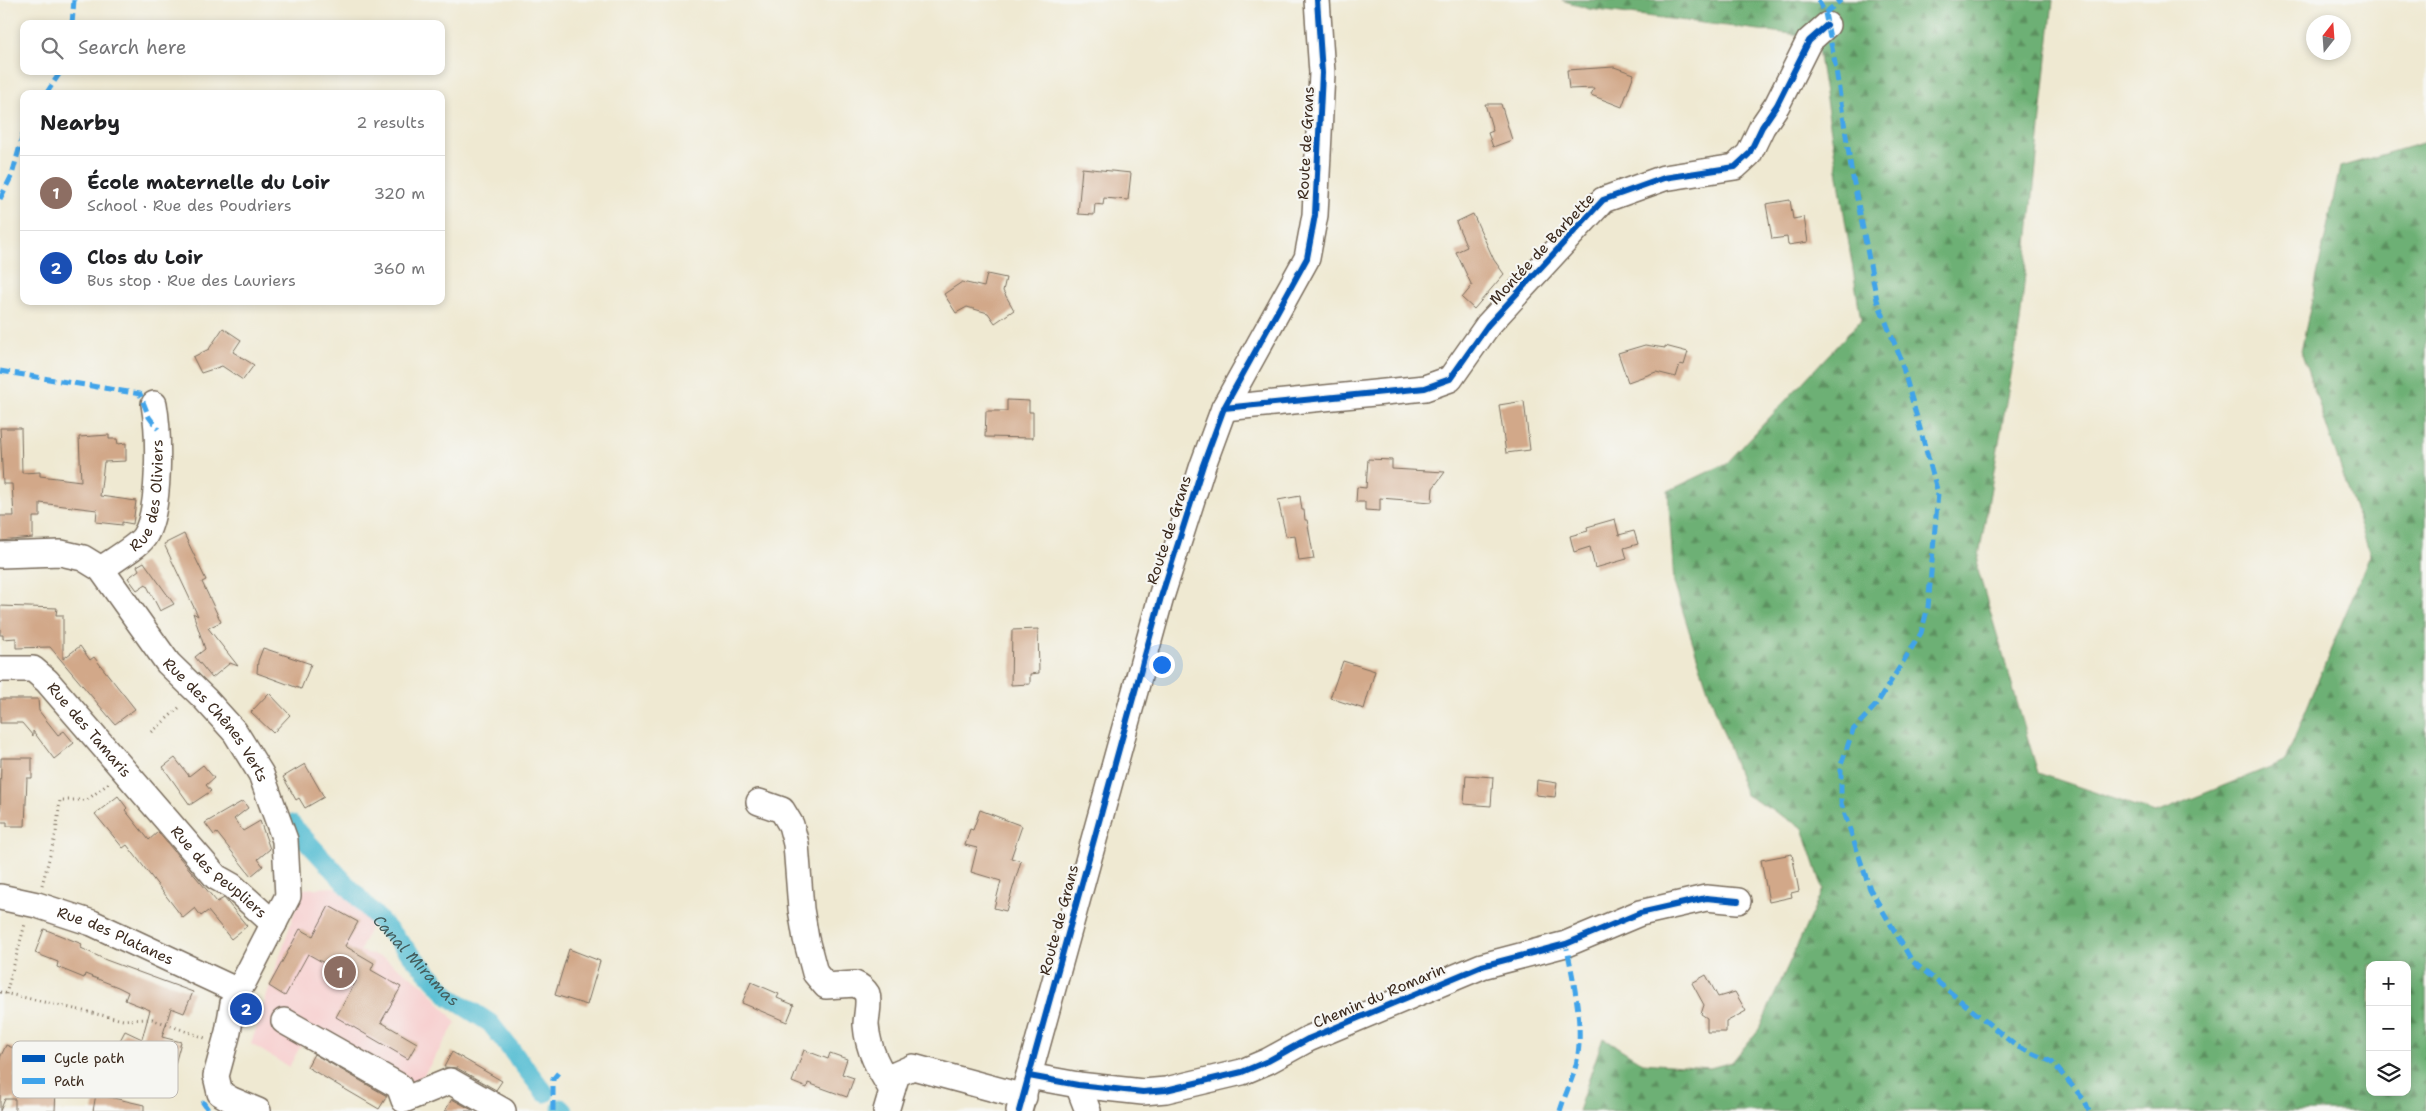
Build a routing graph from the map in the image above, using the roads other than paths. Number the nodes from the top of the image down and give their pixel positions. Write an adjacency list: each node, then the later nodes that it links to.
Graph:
1 (1317, 0): 4 (street, Route de Grans)
2 (1827, 25): 4 (street, Montée de Barbette)
3 (154, 404): 6 (street, Rue des Oliviers)
4 (1224, 408): 16 (street, Route de Grans)
5 (0, 555): 6 (street, Rue des Chênes Verts)
6 (101, 569): 12 (street, Rue des Chênes Verts)
7 (0, 669): 9 (street, Rue des Tamaris)
8 (759, 802): 17 (street)
9 (165, 818): 12 (street, Rue des Peupliers)
10 (0, 897): 13 (street, Rue des Platanes)
11 (1738, 901): 15 (street, Chemin du Romarin)
12 (274, 924): 13 (street, Rue des Chênes Verts)
13 (234, 991): 19 (street, Rue des Chênes Verts)
14 (284, 1020): 18 (street)
15 (1078, 1085): 16 (street, Chemin du Romarin); 21 (street)
16 (1024, 1095): 17 (street, Chemin du Romarin)
17 (889, 1100)
18 (402, 1106): 20 (street)
19 (258, 1111)
20 (503, 1111)
21 (1088, 1111)

